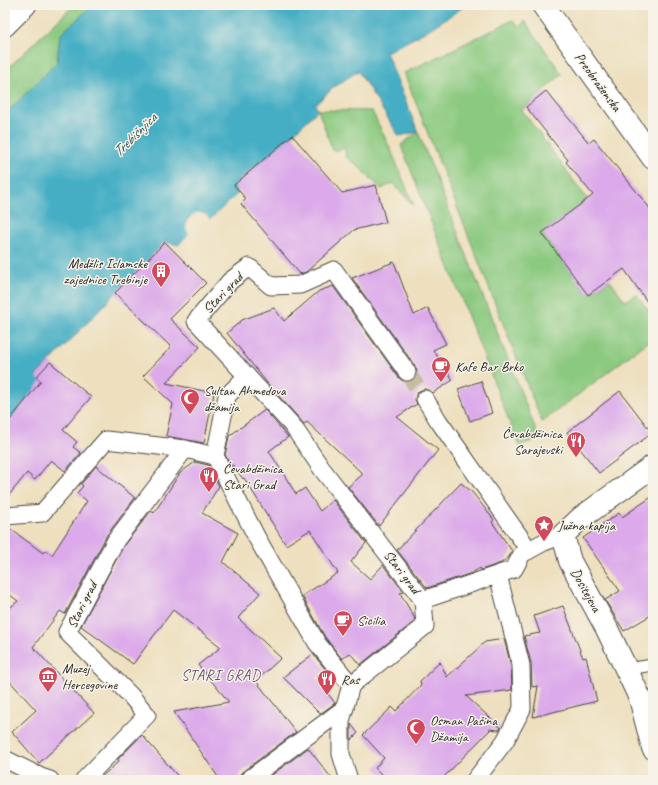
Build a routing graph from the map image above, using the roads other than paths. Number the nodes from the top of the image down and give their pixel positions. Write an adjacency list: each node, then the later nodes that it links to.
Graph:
1 (25, 5): 3 (street)
2 (543, 5): 4 (street, Preobraženska)
3 (5, 25)
4 (653, 158)
5 (407, 372): 6 (street, Stari grad)
6 (247, 376): 9 (street); 15 (street, Stari grad)
7 (426, 399): 13 (street)
8 (185, 449): 9 (street); 11 (street); 23 (street, Stari grad)
9 (215, 456): 18 (street)
10 (653, 466): 12 (street)
11 (5, 517)
12 (563, 535): 13 (street, Stari grad); 17 (street, Dositejeva)
13 (528, 550): 14 (street, Stari grad)
14 (498, 575): 15 (street, Stari grad); 26 (street)
15 (423, 600): 18 (street, Stari grad)
16 (653, 665): 17 (lane)
17 (627, 669): 20 (street, Dositejeva)
18 (352, 685): 19 (street)
19 (345, 708): 24 (street); 25 (street)
20 (653, 748)
21 (5, 759): 22 (street)
22 (50, 780)
23 (84, 780)
24 (248, 780)
25 (349, 780)
26 (475, 780)

